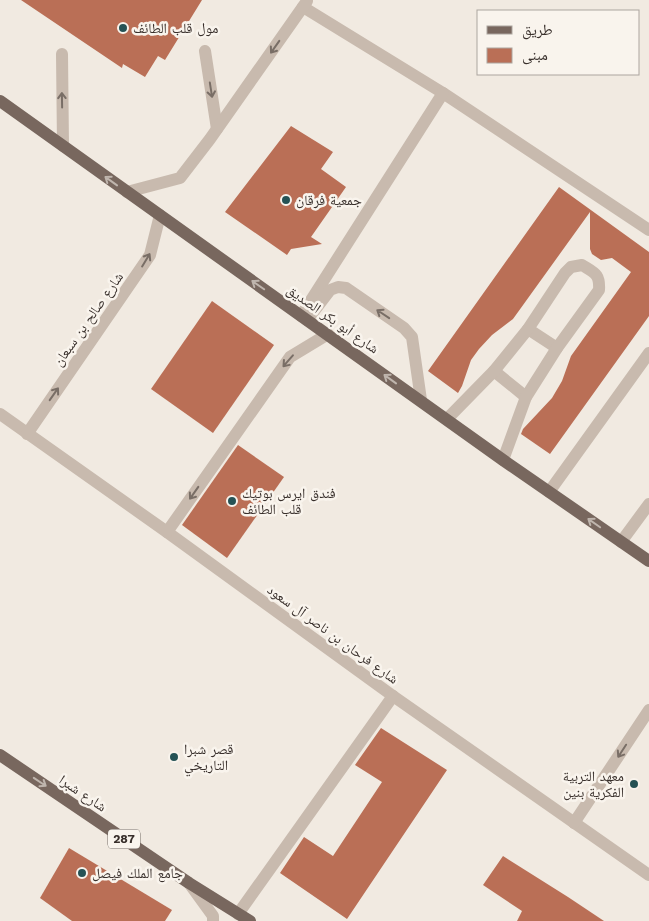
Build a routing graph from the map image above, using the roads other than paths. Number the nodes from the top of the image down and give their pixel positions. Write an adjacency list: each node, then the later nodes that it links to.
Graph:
1 (305, 4): 4 (street); 6 (street, one-way to 6)
2 (204, 51): 6 (street, one-way to 6)
3 (62, 54): 7 (street, one-way to 3)
4 (443, 93): 10 (street); 11 (street)
5 (0, 101): 7 (main road, شارع أبو بكر الصديق)
6 (217, 129): 8 (street)
7 (63, 146): 8 (main road, شارع أبو بكر الصديق, one-way to 7)
8 (127, 192): 9 (main road, شارع أبو بكر الصديق)
9 (160, 215): 11 (main road, شارع أبو بكر الصديق, one-way to 9); 22 (street, شارع صالح بن سبعان, one-way to 9)
10 (649, 230)
11 (304, 318): 13 (main road, شارع أبو بكر الصديق); 19 (street, one-way to 11)
12 (528, 329): 14 (street); 14 (street); 17 (street)
13 (328, 334): 19 (main road, شارع أبو بكر الصديق, one-way to 13); 26 (street, one-way to 26)
14 (557, 348): 18 (street)
15 (649, 353): 16 (street)
16 (644, 369): 24 (street)
17 (494, 371): 18 (street); 21 (street)
18 (526, 397): 23 (street)
19 (421, 400): 21 (main road, شارع أبو بكر الصديق)
20 (0, 414): 22 (street, شارع فرحان بن ناصر آل سعود)
21 (447, 419): 23 (main road, شارع أبو بكر الصديق)
22 (27, 434): 26 (street, شارع فرحان بن ناصر آل سعود)
23 (504, 460): 24 (main road, شارع أبو بكر الصديق)
24 (549, 492): 27 (main road, شارع أبو بكر الصديق, one-way to 24)
25 (649, 504): 27 (street)
26 (167, 532): 29 (street, شارع فرحان بن ناصر آل سعود)
27 (621, 542): 28 (main road, شارع أبو بكر الصديق)
28 (649, 561)
29 (393, 696): 32 (street, شارع فرحان بن ناصر آل سعود); 35 (street)
30 (649, 710): 32 (street, one-way to 32)
31 (0, 755): 34 (main road, شارع شبرا / 287, one-way to 34)
32 (574, 823): 33 (street, شارع فرحان بن ناصر آل سعود)
33 (649, 876)
34 (189, 883): 35 (main road, شارع شبرا / 287); 36 (street)
35 (238, 914): 37 (main road, شارع شبرا / 287)
36 (213, 921)
37 (250, 921)

